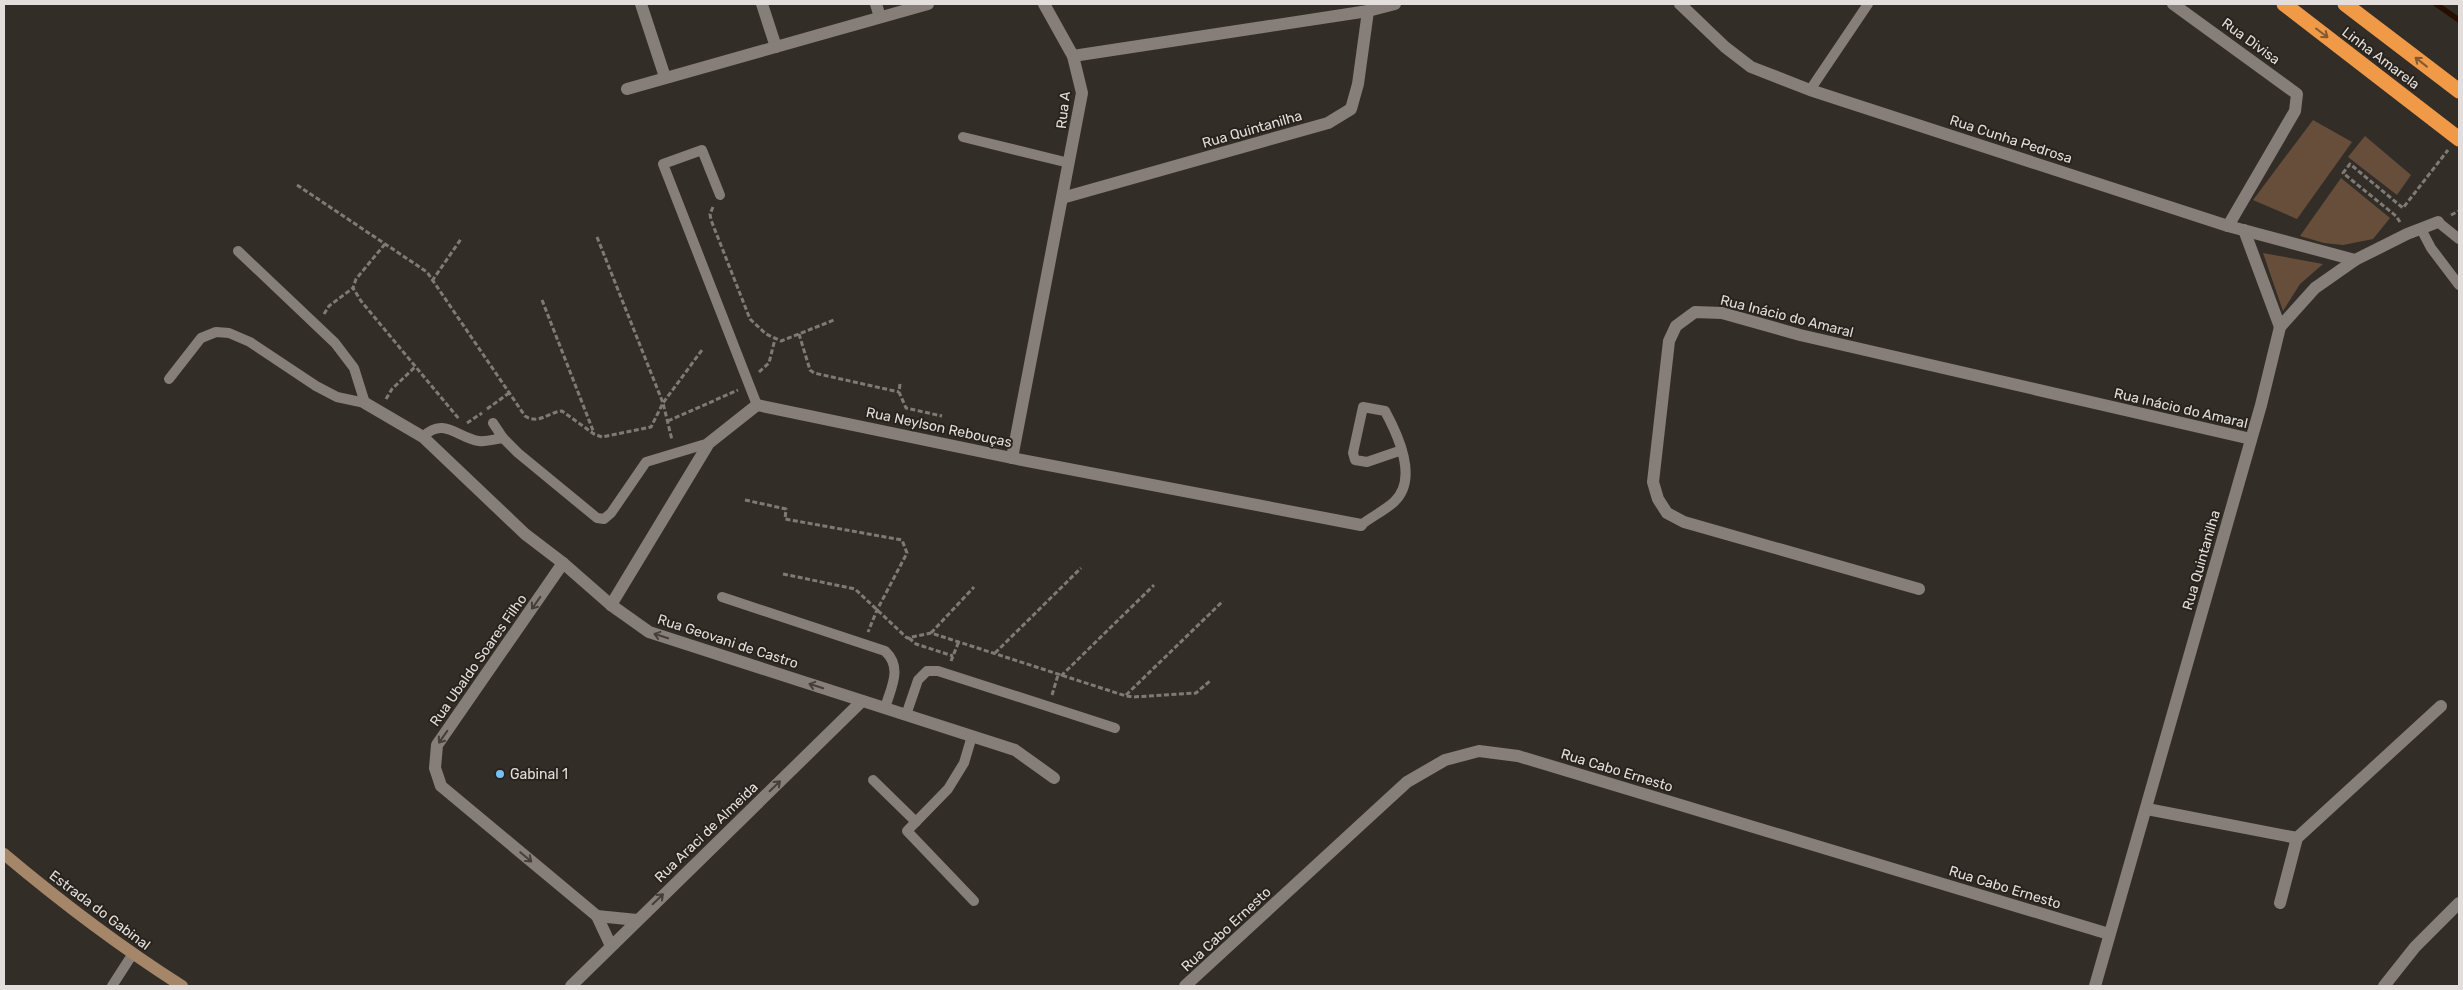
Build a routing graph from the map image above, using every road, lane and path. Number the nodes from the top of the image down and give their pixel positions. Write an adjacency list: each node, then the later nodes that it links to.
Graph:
1 (641, 4): 16 (street)
2 (762, 4): 14 (street)
3 (876, 4): 13 (street)
4 (928, 4): 13 (street)
5 (1044, 4): 15 (street, Rua A)
6 (1395, 4): 12 (street)
7 (1680, 4): 18 (street, Rua Cunha Pedrosa)
8 (1868, 4): 18 (lane)
9 (2173, 4): 27 (street, Rua Divisa)
10 (2284, 4): 21 (highway, Linha Amarela, one-way to 21)
11 (2345, 4): 19 (highway, Linha Amarela, one-way to 11)
12 (1368, 11): 15 (street); 25 (street, Rua Quintanilha)
13 (880, 17): 14 (street)
14 (776, 47): 16 (street)
15 (1073, 56): 22 (street, Rua A)
16 (665, 77): 17 (street)
17 (627, 89)
18 (1810, 90): 27 (street, Rua Cunha Pedrosa)
19 (2459, 91)
20 (962, 137): 22 (lane)
21 (2456, 140): 30 (path)
22 (1069, 164): 25 (street, Rua A)
23 (297, 184): 34 (path)
24 (720, 195): 45 (path); 50 (lane)
25 (1062, 198): 67 (street, Rua A)
26 (2438, 222): 28 (street, Rua Quintanilha); 33 (lane)
27 (2228, 226): 29 (street, Rua Cunha Pedrosa)
28 (2422, 228): 30 (street, Rua Quintanilha); 38 (lane)
29 (2244, 230): 36 (street, Rua Cunha Pedrosa); 43 (street)
30 (2408, 234): 36 (street, Rua Quintanilha)
31 (597, 237): 54 (path)
32 (462, 239): 37 (path)
33 (2459, 239)
34 (385, 244): 37 (path); 39 (path)
35 (238, 251): 42 (lane)
36 (2355, 260): 43 (street, Rua Quintanilha)
37 (432, 281): 52 (path)
38 (2459, 285)
39 (353, 288): 42 (path); 47 (path)
40 (542, 300): 60 (path)
41 (834, 320): 44 (path)
42 (316, 325): 53 (lane)
43 (2280, 327): 63 (street, Rua Quintanilha)
44 (799, 334): 45 (path); 51 (path)
45 (776, 339): 50 (path)
46 (702, 350): 54 (path)
47 (416, 366): 52 (path); 56 (path)
48 (169, 378): 53 (lane)
49 (900, 384): 51 (path)
50 (749, 385): 55 (lane); 58 (path)
51 (899, 392): 57 (path)
52 (509, 393): 60 (path)
53 (365, 402): 56 (street, Rua Geovani de Castro)
54 (663, 403): 58 (path); 60 (path)
55 (757, 406): 64 (street); 67 (street, Rua Neylson Rebouças)
56 (380, 411): 61 (street, Rua Geovani de Castro)
57 (942, 416)
58 (668, 421): 66 (path)
59 (493, 422): 62 (lane)
60 (594, 434)
61 (423, 437): 62 (lane); 70 (street, Rua Geovani de Castro)
62 (503, 438): 66 (lane)
63 (2251, 439): 75 (street, Rua Inácio do Amaral); 99 (street, Rua Quintanilha)
64 (709, 442): 66 (lane); 78 (street)
65 (1402, 450): 65 (lane); 69 (lane)
66 (675, 453)
67 (1012, 458): 69 (street, Rua Neylson Rebouças)
68 (745, 500): 79 (path)
69 (1361, 525)
70 (563, 563): 78 (street, Rua Geovani de Castro); 106 (street, Rua Ubaldo Soares Filho, one-way to 106)
71 (1081, 568): 84 (path)
72 (783, 574): 79 (path)
73 (1154, 585): 87 (path)
74 (974, 587): 80 (path)
75 (1919, 589)
76 (722, 597): 93 (lane)
77 (1224, 601): 89 (path)
78 (611, 605): 90 (street, Rua Geovani de Castro, one-way to 78)
79 (877, 610): 81 (path); 82 (path)
80 (931, 632): 82 (path); 83 (path)
81 (871, 637)
82 (909, 638): 85 (path)
83 (959, 641): 84 (path); 85 (path)
84 (995, 653): 87 (path)
85 (953, 656): 86 (path)
86 (951, 661)
87 (1060, 675): 89 (path); 91 (path)
88 (1212, 680): 89 (path)
89 (1126, 696)
90 (862, 701): 93 (street, Rua Geovani de Castro); 107 (street, Rua Araci de Almeida, one-way to 90)
91 (1048, 706): 94 (lane); 95 (lane)
92 (2441, 706): 101 (street)
93 (885, 708): 94 (street, Rua Geovani de Castro)
94 (906, 715): 96 (street, Rua Geovani de Castro)
95 (1115, 728)
96 (972, 736): 97 (street, Rua Geovani de Castro); 100 (lane)
97 (1054, 778)
98 (873, 780): 100 (lane)
99 (2147, 809): 101 (street); 108 (street, Rua Quintanilha)
100 (916, 822): 103 (lane)
101 (2298, 838): 104 (street)
102 (4, 854): 110 (main road, Estrada do Gabinal)
103 (974, 901)
104 (2280, 903)
105 (2459, 903): 116 (street)
106 (597, 916): 107 (street); 109 (street, Rua Ubaldo Soares Filho)
107 (637, 920): 109 (street, Rua Araci de Almeida)
108 (2110, 934): 114 (street, Rua Cabo Ernesto); 115 (street, Rua Quintanilha)
109 (611, 946): 113 (street, Rua Araci de Almeida)
110 (132, 955): 111 (lane); 112 (main road, Estrada do Gabinal)
111 (112, 986)
112 (182, 986)
113 (571, 986)
114 (1185, 986)
115 (2096, 986)
116 (2384, 986)

